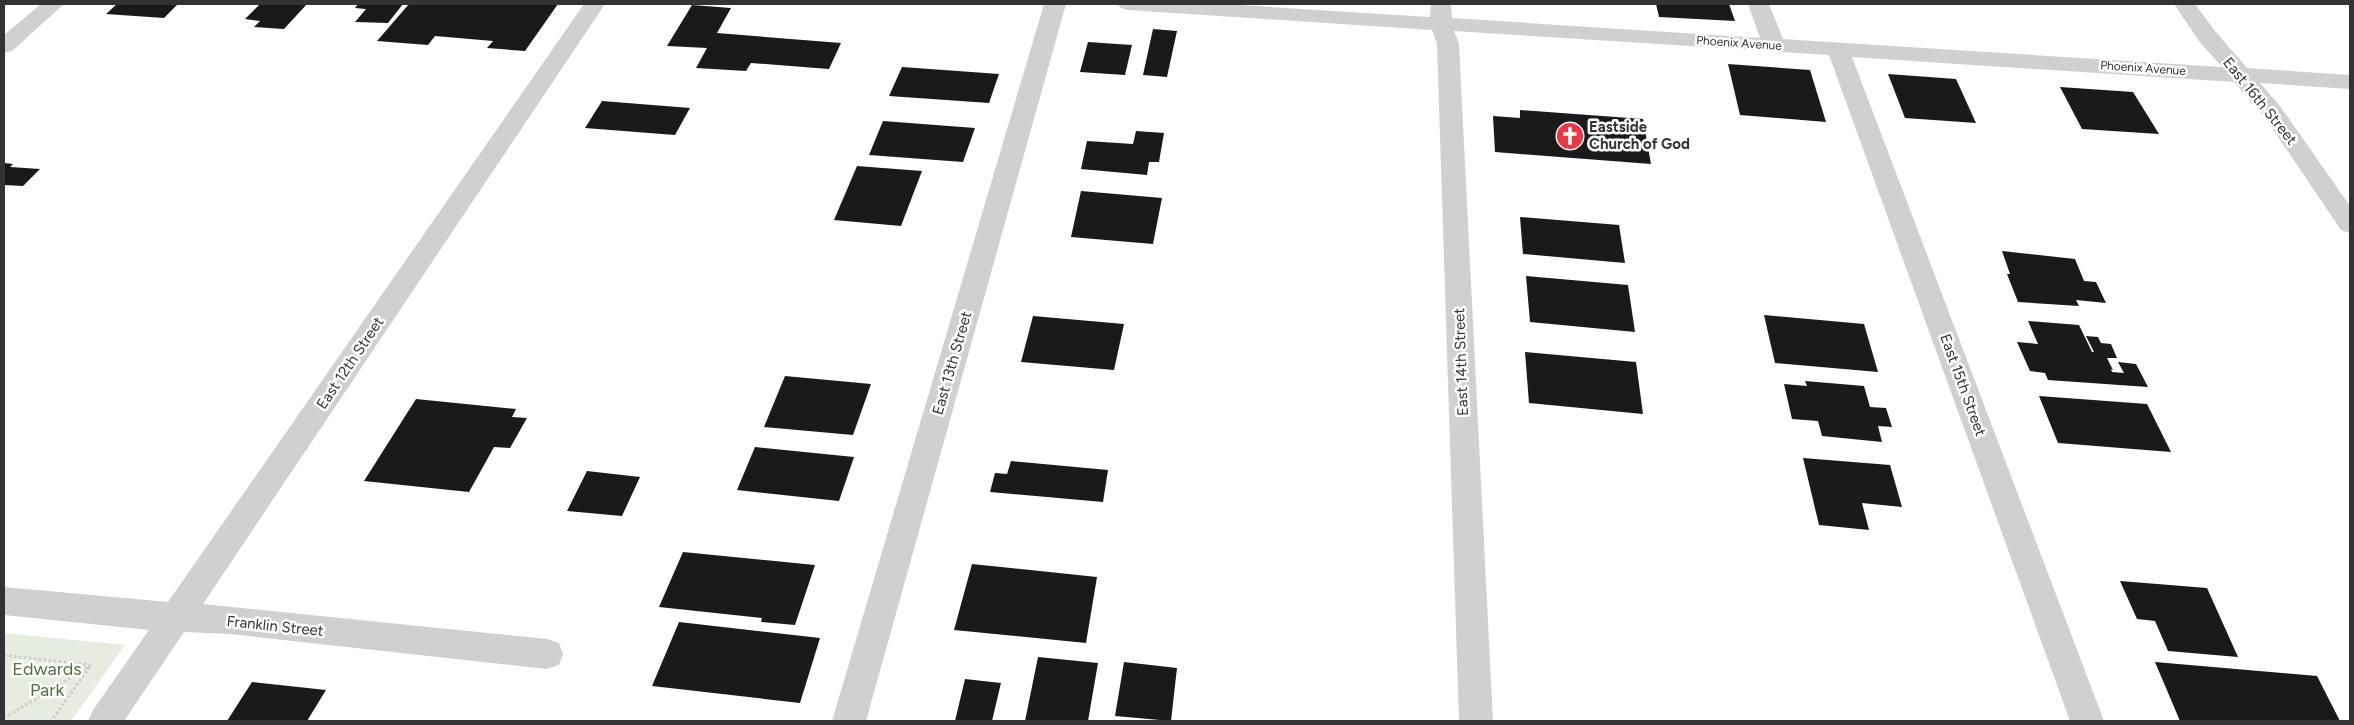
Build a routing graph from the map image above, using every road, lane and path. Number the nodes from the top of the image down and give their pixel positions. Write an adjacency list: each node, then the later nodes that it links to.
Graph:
1 (53, 4): 9 (street)
2 (594, 4): 15 (street, East 12th Street)
3 (1055, 4): 23 (street, East 13th Street)
4 (1128, 4): 7 (street, Phoenix Avenue)
5 (1760, 4): 8 (street)
6 (2185, 4): 11 (street, East 16th Street)
7 (1441, 14): 8 (street, Phoenix Avenue); 24 (street, East 14th Street)
8 (1774, 45): 10 (street, Phoenix Avenue)
9 (4, 46)
10 (1838, 49): 11 (street, Phoenix Avenue); 25 (street, East 15th Street)
11 (2239, 74): 12 (street, Phoenix Avenue); 13 (street, East 16th Street)
12 (2350, 82)
13 (2350, 224)
14 (4, 601): 15 (street, Franklin Street)
15 (176, 618): 16 (street, Franklin Street); 22 (street, East 12th Street)
16 (547, 654)
17 (4, 655): 19 (path)
18 (100, 660): 19 (path)
19 (91, 665): 20 (path); 21 (path)
20 (4, 718)
21 (51, 721)
22 (105, 721)
23 (849, 721)
24 (1476, 721)
25 (2087, 721)

